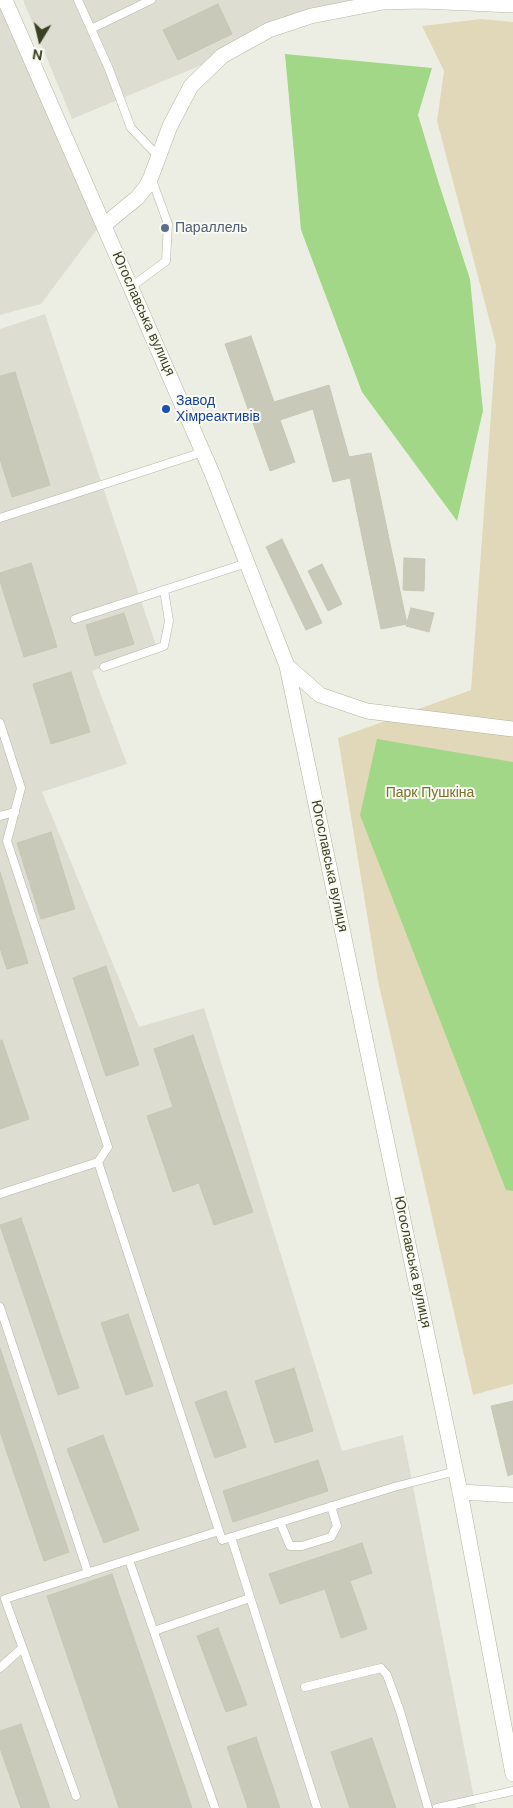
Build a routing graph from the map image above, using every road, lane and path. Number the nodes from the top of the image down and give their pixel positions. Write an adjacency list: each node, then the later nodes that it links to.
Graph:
1 (5, 0): 8 (street, Югославська вулиця)
2 (78, 0): 5 (lane)
3 (151, 0): 5 (lane)
4 (513, 5): 6 (street)
5 (91, 29): 6 (lane)
6 (159, 157): 7 (street)
7 (151, 177): 8 (street); 9 (lane)
8 (104, 225): 9 (street, Югославська вулиця)
9 (131, 287): 10 (street, Югославська вулиця)
10 (203, 452): 11 (lane); 12 (street, Югославська вулиця)
11 (0, 518)
12 (248, 564): 13 (lane); 15 (street, Югославська вулиця)
13 (164, 590): 14 (lane); 16 (lane)
14 (76, 619)
15 (287, 666): 18 (street); 24 (street, Югославська вулиця)
16 (104, 667)
17 (0, 723): 19 (lane)
18 (513, 728)
19 (15, 812): 20 (lane); 21 (lane)
20 (0, 816)
21 (98, 1162): 22 (lane); 29 (lane)
22 (0, 1194)
23 (0, 1307): 32 (lane)
24 (456, 1471): 25 (street, Югославська вулиця); 27 (lane)
25 (460, 1492): 26 (street); 38 (street, Югославська вулиця)
26 (513, 1495)
27 (331, 1506): 28 (lane); 28 (lane)
28 (280, 1522): 30 (lane)
29 (219, 1531): 30 (lane); 31 (lane)
30 (231, 1537): 33 (lane)
31 (129, 1560): 32 (lane); 34 (lane)
32 (88, 1572): 35 (lane)
33 (250, 1598): 34 (lane); 42 (lane)
34 (154, 1631): 41 (lane)
35 (22, 1648): 36 (lane); 40 (lane)
36 (0, 1668)
37 (305, 1687): 43 (lane)
38 (513, 1774)
39 (513, 1791): 44 (lane)
40 (76, 1796)
41 (215, 1808)
42 (317, 1808)
43 (428, 1808)
44 (437, 1808)

